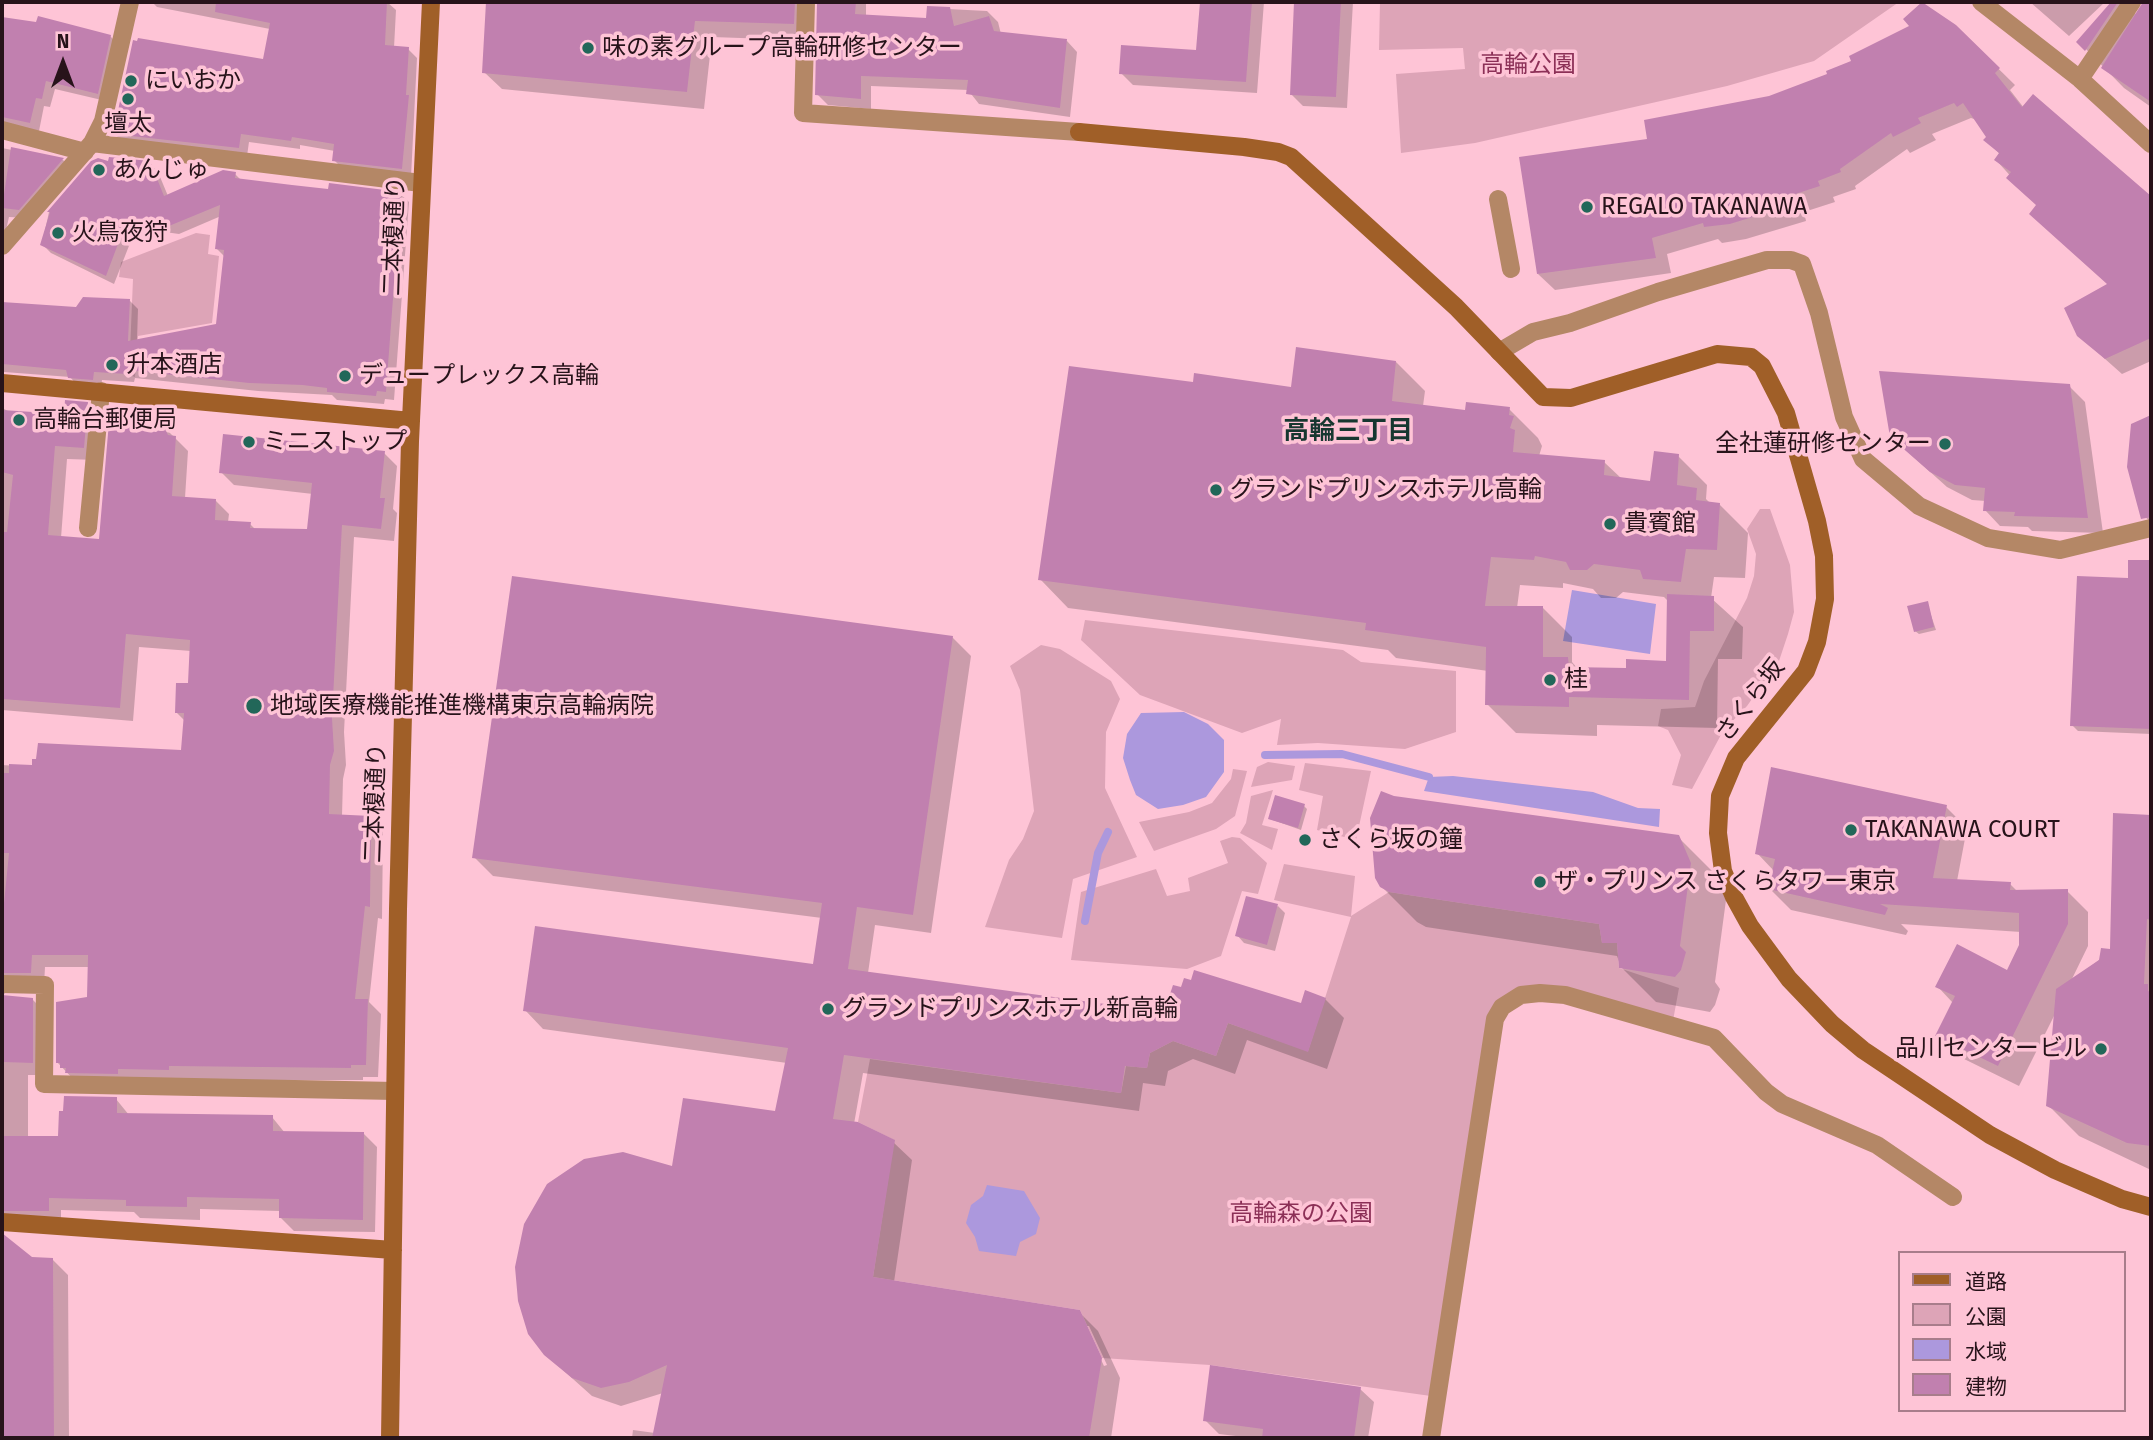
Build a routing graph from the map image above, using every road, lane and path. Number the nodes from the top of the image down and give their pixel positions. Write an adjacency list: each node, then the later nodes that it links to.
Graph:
1 (130, 2): 9 (street)
2 (431, 2): 10 (street, 二本榎通り)
3 (806, 2): 14 (street, さくら坂)
4 (1981, 2): 6 (street)
5 (2132, 2): 6 (street)
6 (2080, 79): 8 (street)
7 (2, 130): 9 (street)
8 (2151, 144)
9 (88, 148): 10 (street); 12 (street)
10 (421, 183): 17 (street, 二本榎通り)
11 (1498, 199): 13 (street)
12 (2, 246)
13 (1511, 270)
14 (1499, 352): 19 (street); 23 (street, さくら坂)
15 (2, 383): 16 (street)
16 (101, 391): 17 (street); 18 (street)
17 (411, 421): 21 (street, 二本榎通り)
18 (88, 528)
19 (2151, 528)
20 (2, 984): 21 (street)
21 (395, 1091): 25 (street, 二本榎通り)
22 (1952, 1197): 27 (street)
23 (2151, 1207)
24 (2, 1222): 25 (street)
25 (393, 1250): 26 (street, 二本榎通り)
26 (390, 1438)
27 (1431, 1438)

